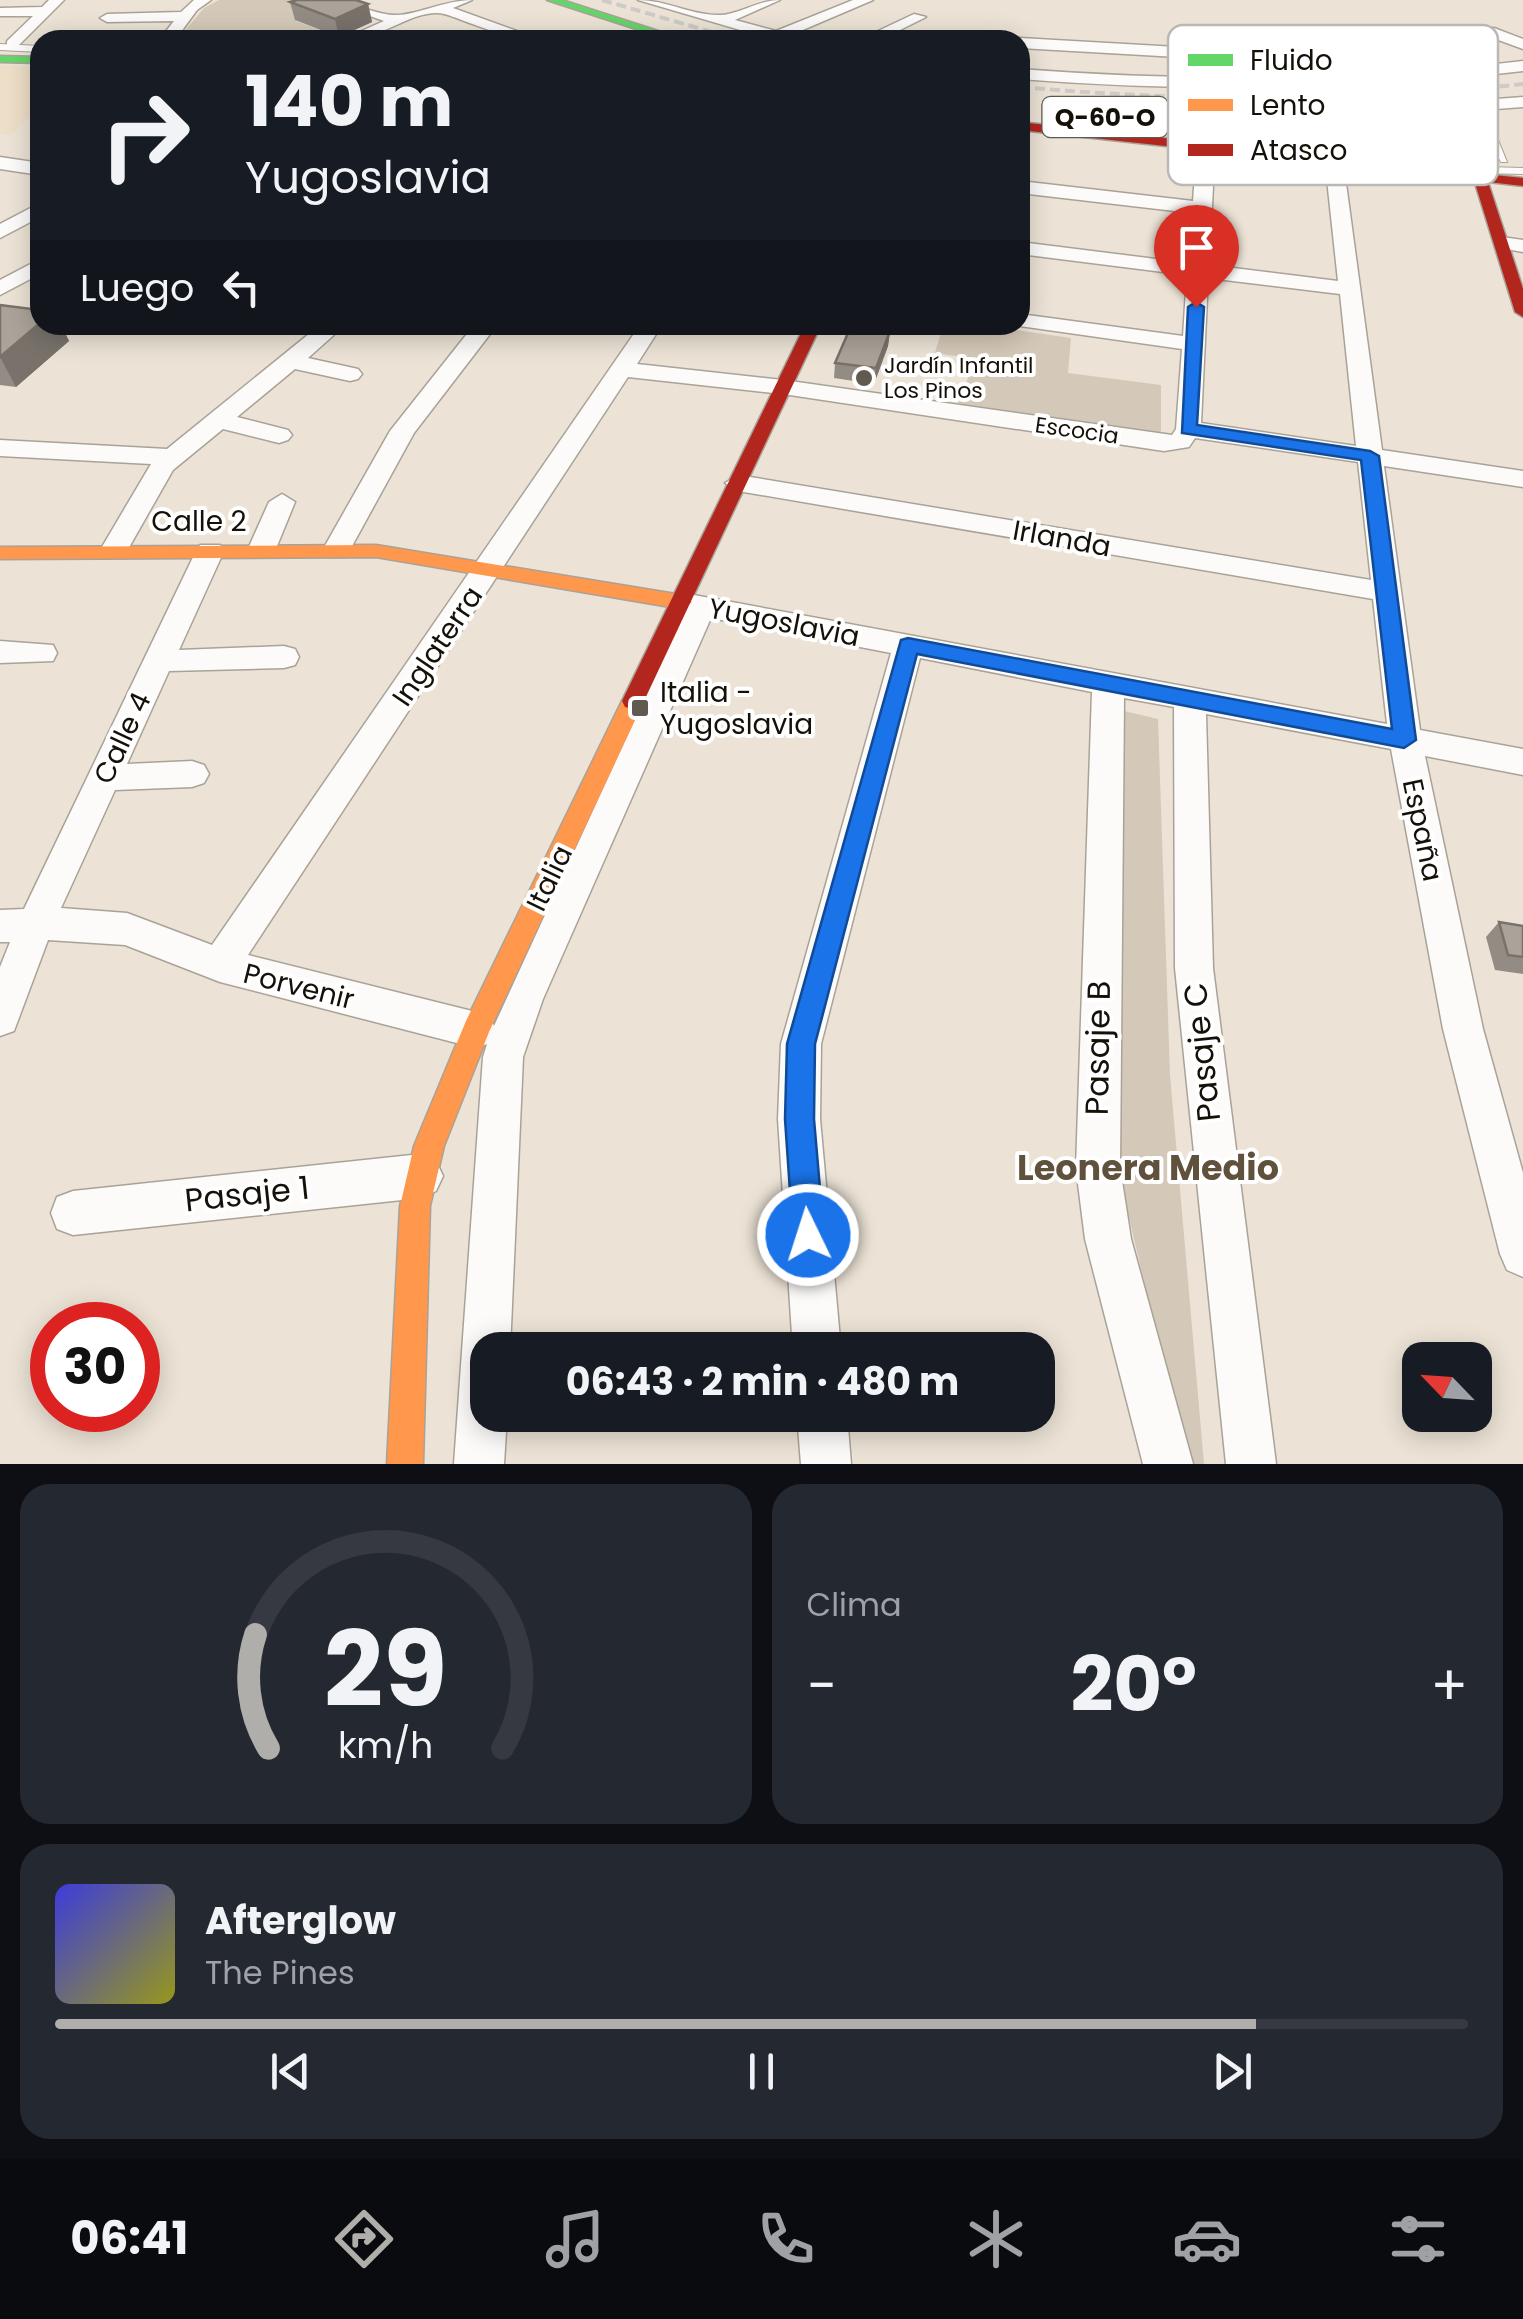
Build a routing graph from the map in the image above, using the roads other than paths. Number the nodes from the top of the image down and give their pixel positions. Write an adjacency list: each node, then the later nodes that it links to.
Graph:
1 (204, 0): 11 (street)
2 (332, 0): 15 (street)
3 (465, 0): 9 (street)
4 (552, 0): 20 (street)
5 (773, 0): 14 (street)
6 (866, 0): 22 (street)
7 (659, 2): 14 (street)
8 (52, 6): 10 (street); 29 (street)
9 (439, 8): 15 (street); 19 (street)
10 (0, 12)
11 (185, 16): 13 (street); 16 (street)
12 (919, 17): 23 (street)
13 (107, 18)
14 (718, 21): 21 (street)
15 (388, 24): 17 (street); 18 (street)
16 (174, 30)
17 (373, 30)
18 (396, 30)
19 (504, 30)
20 (649, 30)
21 (753, 30)
22 (801, 30)
23 (890, 30)
24 (1498, 35): 26 (street)
25 (1030, 43): 27 (street)
26 (1523, 44)
27 (1168, 46)
28 (30, 47): 29 (street)
29 (3, 48): 30 (street)
30 (30, 57)
31 (1523, 66): 32 (street)
32 (1498, 68)
33 (1030, 75): 34 (street)
34 (1168, 83)
35 (1523, 102): 36 (street)
36 (1498, 104)
37 (1030, 109): 40 (street, Q-60-O)
38 (1130, 111): 39 (street)
39 (1168, 112)
40 (1168, 124)
41 (1030, 125): 44 (street, Q-60-O)
42 (1030, 125): 43 (lane)
43 (1168, 136)
44 (1168, 142)
45 (24, 166): 51 (street)
46 (1498, 170): 47 (street, Q-60-O)
47 (1523, 182)
48 (1204, 185): 53 (street)
49 (1337, 185): 61 (street, España)
50 (1488, 185): 56 (street)
51 (0, 187)
52 (1030, 188): 53 (street)
53 (1202, 208): 59 (street)
54 (30, 215): 55 (street)
55 (0, 232)
56 (1512, 245): 62 (street)
57 (1030, 249): 59 (street)
58 (30, 267): 60 (street)
59 (1198, 270): 61 (street); 68 (street)
60 (0, 289)
61 (1349, 289): 77 (street, España)
62 (1523, 312)
63 (1030, 322): 68 (street)
64 (322, 335): 69 (street)
65 (478, 335): 84 (street)
66 (644, 335): 70 (street, Inglaterra)
67 (808, 335): 72 (street, Italia)
68 (1194, 344): 74 (street)
69 (290, 361): 71 (street); 73 (street)
70 (622, 368): 72 (street, Escocia); 89 (street, Inglaterra)
71 (350, 374)
72 (784, 387): 74 (street, Escocia); 81 (street, Italia)
73 (218, 420): 75 (street); 78 (street)
74 (1188, 429): 77 (street, Escocia)
75 (278, 435)
76 (9, 449): 78 (street); 79 (street)
77 (1370, 456): 80 (street, Escocia); 90 (street, España)
78 (172, 457): 86 (street)
79 (0, 474)
80 (1523, 479)
81 (738, 483): 90 (street, Irlanda); 91 (street, Italia)
82 (282, 502): 83 (street)
83 (261, 551): 84 (street, Calle 2); 87 (street, Calle 2)
84 (336, 551): 88 (street, Calle 2)
85 (0, 552): 86 (street, Calle 2)
86 (113, 552): 87 (street, Calle 2)
87 (210, 552): 96 (street, Calle 4)
88 (398, 553): 89 (street, Yugoslavia)
89 (490, 569): 91 (street, Yugoslavia); 104 (street, Inglaterra)
90 (1386, 592): 99 (street, España)
91 (692, 604): 92 (street, Yugoslavia); 106 (street, Italia); 113 (street, Italia)
92 (908, 646): 97 (street, Yugoslavia); 110 (street)
93 (0, 652): 94 (street)
94 (42, 652)
95 (284, 657): 96 (street)
96 (158, 661): 102 (street, Calle 4)
97 (1108, 683): 98 (street, Yugoslavia); 115 (street, Pasaje B)
98 (1190, 697): 99 (street, Yugoslavia); 116 (street, Pasaje C)
99 (1404, 740): 100 (street, Yugoslavia); 109 (street, España)
100 (1523, 762)
101 (192, 774): 102 (street)
102 (104, 778): 103 (street, Calle 4)
103 (17, 925): 104 (street, Porvenir); 105 (street, Calle 4)
104 (220, 966): 106 (street, Porvenir)
105 (0, 1018)
106 (476, 1030): 107 (street, Italia)
107 (421, 1176): 108 (street, Pasaje 1); 112 (street, Italia)
108 (74, 1213)
109 (1523, 1254)
110 (816, 1332)
111 (823, 1432): 114 (street)
112 (405, 1464)
113 (479, 1464)
114 (826, 1464)
115 (1168, 1464)
116 (1251, 1464)

